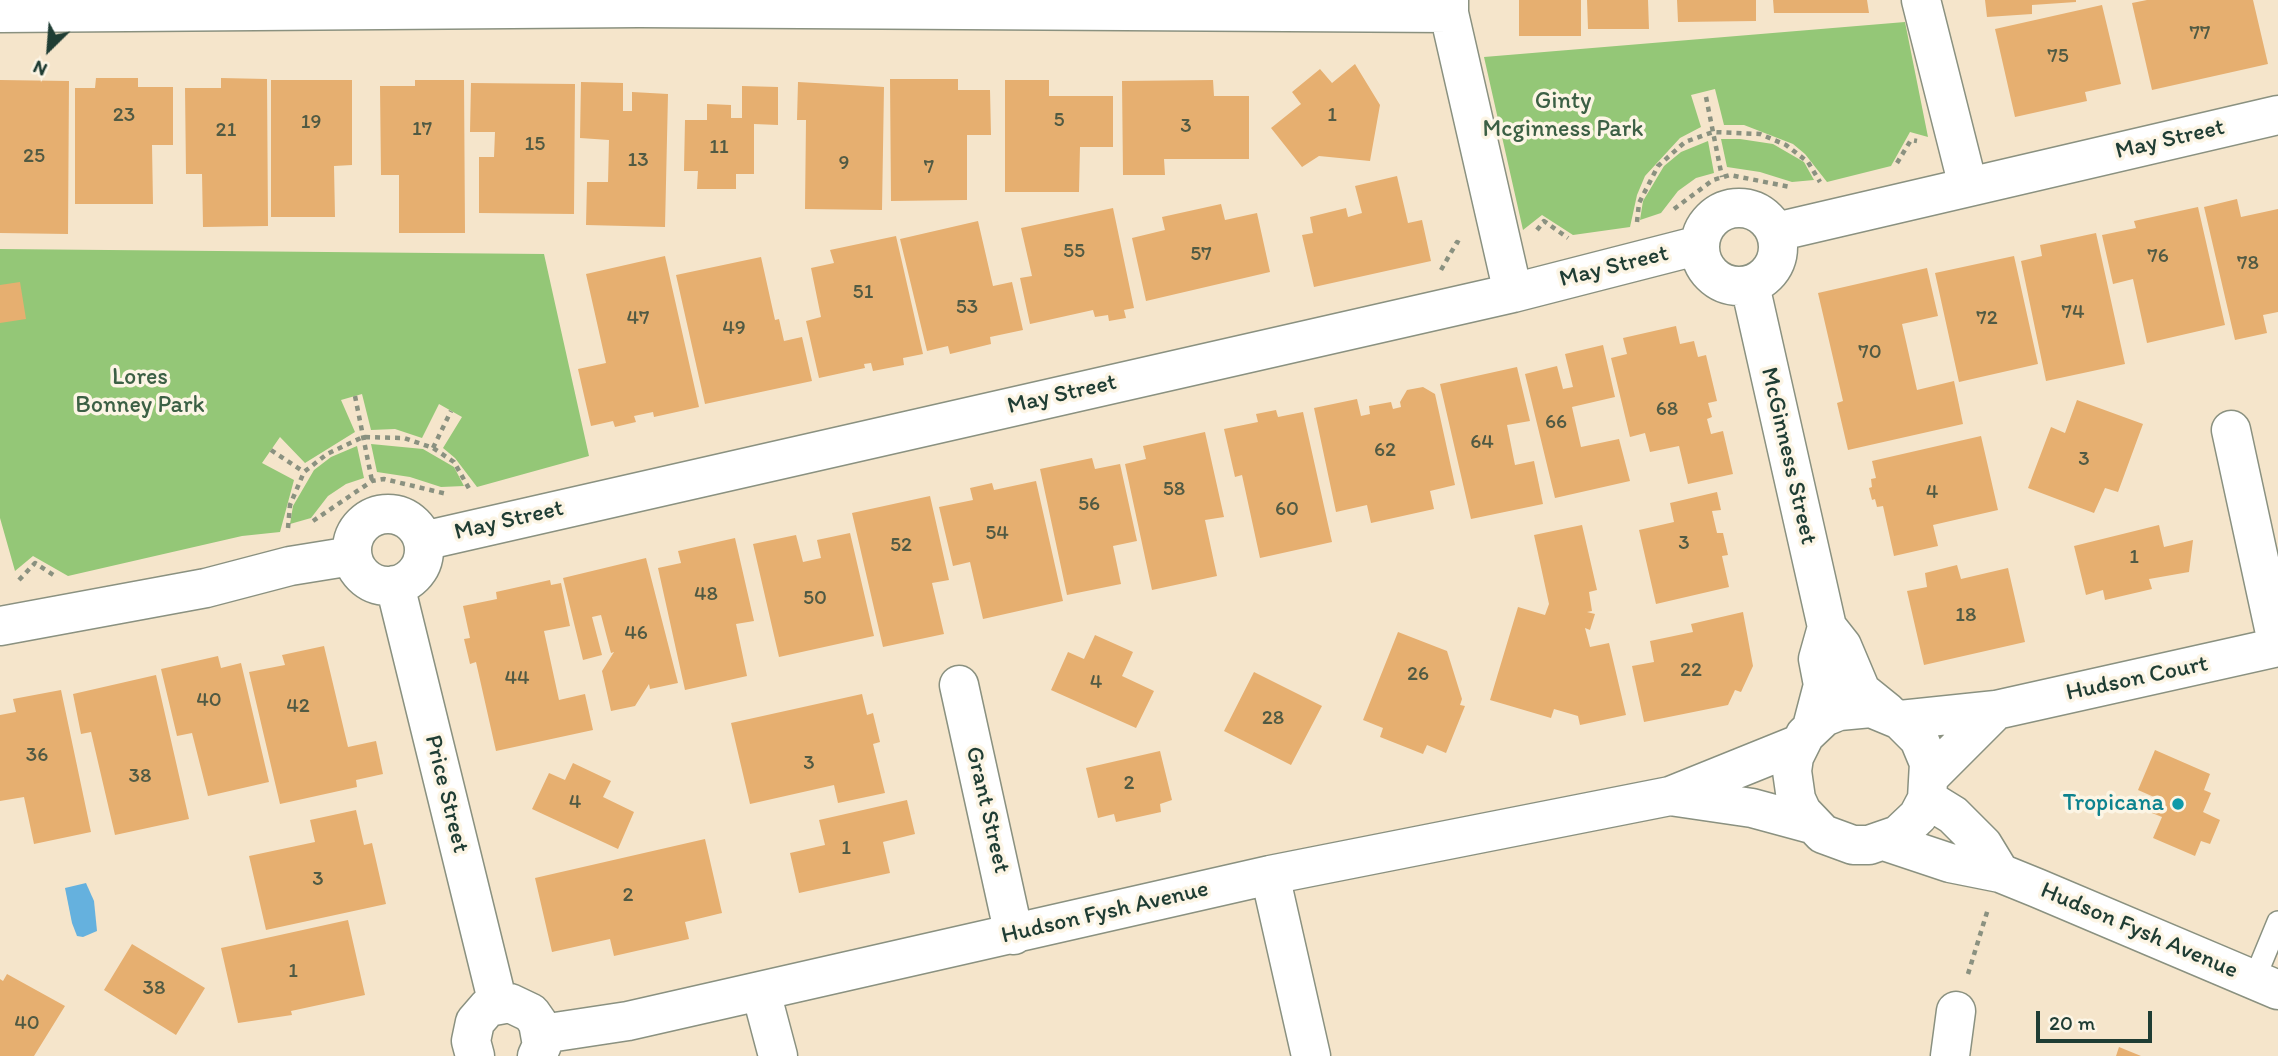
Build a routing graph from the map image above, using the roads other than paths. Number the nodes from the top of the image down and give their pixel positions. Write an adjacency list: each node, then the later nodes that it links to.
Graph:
1 (1921, 0): 5 (street)
2 (1449, 6): 3 (street); 9 (street)
3 (0, 13)
4 (2278, 115): 5 (street, May Street)
5 (1968, 186): 6 (street, May Street)
6 (1776, 232): 7 (street); 8 (street)
7 (1700, 245): 8 (street); 9 (street, May Street)
8 (1750, 285): 15 (street, McGinness Street)
9 (1513, 293): 11 (street, May Street)
10 (2231, 430): 16 (street)
11 (423, 541): 12 (street); 13 (street)
12 (352, 556): 13 (street); 14 (street)
13 (395, 585): 31 (street, Price Street)
14 (1, 620)
15 (1826, 627): 19 (street); 20 (street)
16 (2278, 647): 18 (street, Hudson Court)
17 (959, 685): 28 (street, Grant Street)
18 (1996, 710): 19 (street, Hudson Court); 21 (street)
19 (1894, 716): 20 (street); 21 (street)
20 (1806, 736): 22 (street); 23 (street)
21 (1929, 787): 24 (street); 25 (street)
22 (1670, 796): 23 (street); 26 (street, Hudson Fysh Avenue)
23 (1811, 824): 24 (street)
24 (1884, 841): 25 (street, Hudson Fysh Avenue)
25 (2000, 873): 29 (street, Hudson Fysh Avenue)
26 (1270, 875): 28 (street, Hudson Fysh Avenue); 36 (street)
27 (2278, 922): 29 (lane)
28 (1014, 934): 30 (street, Hudson Fysh Avenue)
29 (2266, 985)
30 (761, 992): 33 (street, Hudson Fysh Avenue); 35 (street)
31 (498, 1003): 33 (street); 34 (street)
32 (1955, 1011): 37 (street)
33 (540, 1045)
34 (467, 1054)
35 (778, 1056)
36 (1311, 1056)
37 (1951, 1056)

